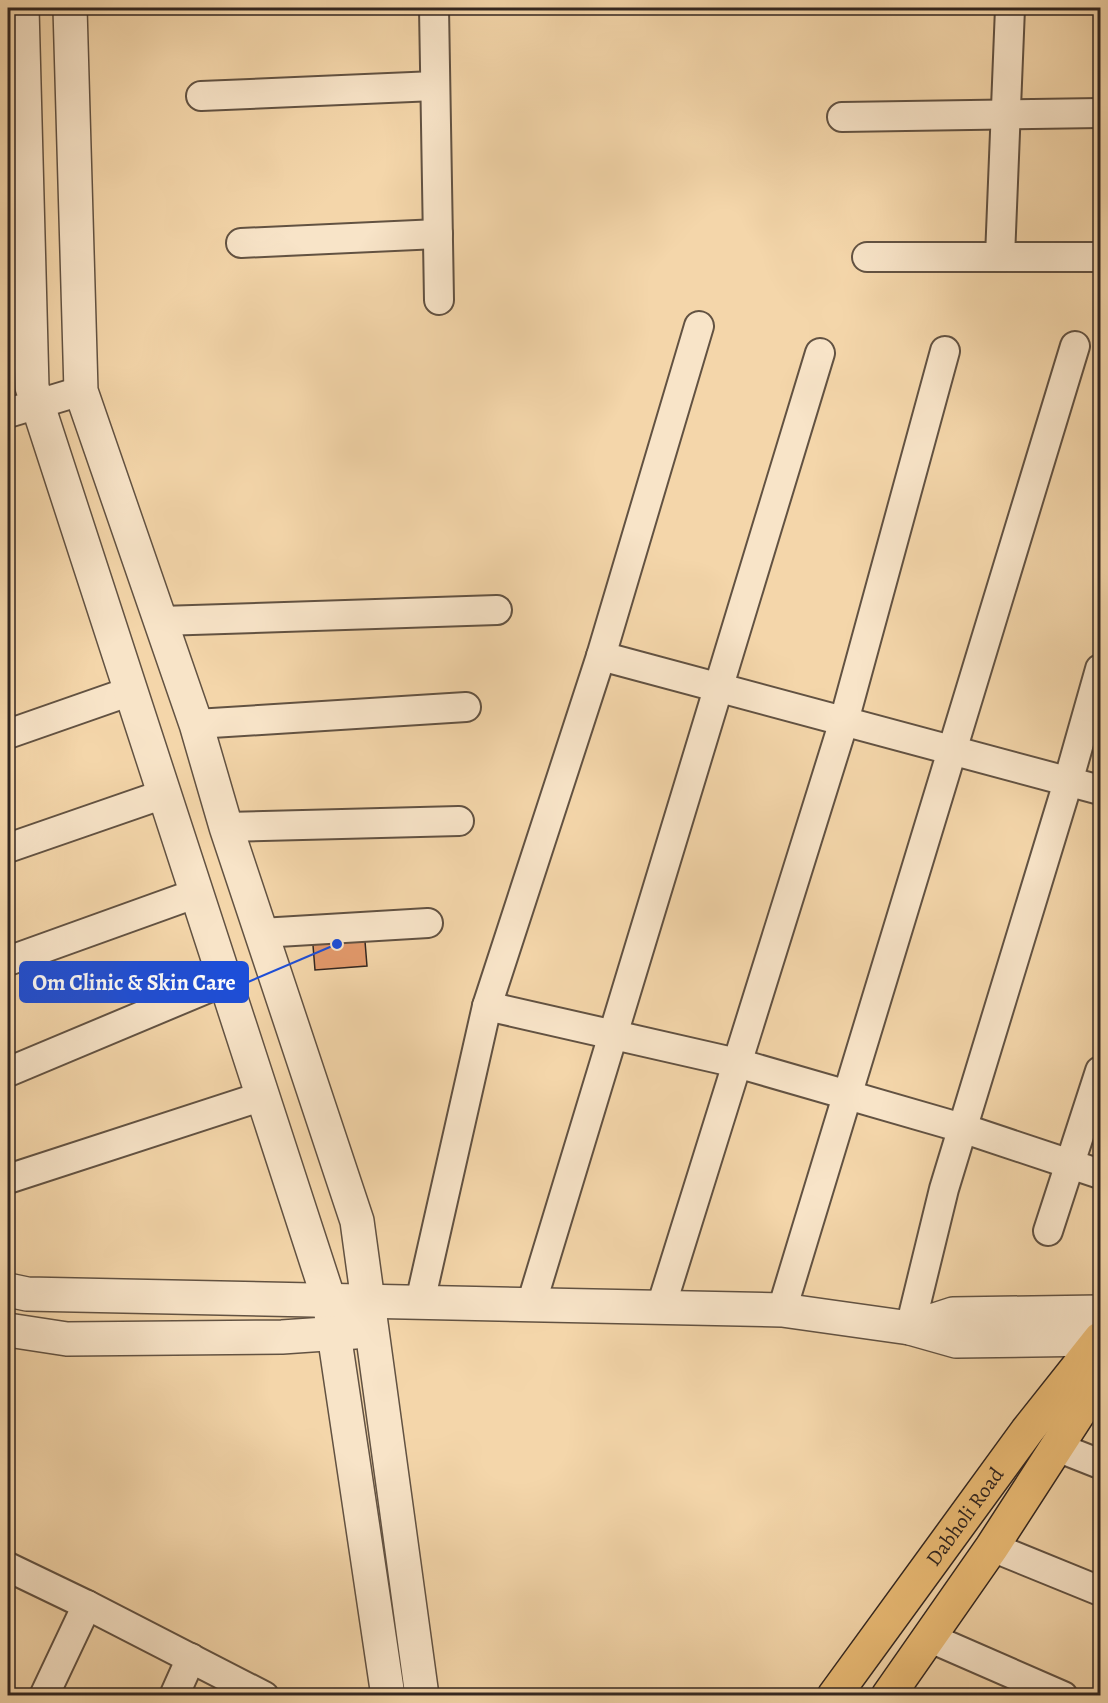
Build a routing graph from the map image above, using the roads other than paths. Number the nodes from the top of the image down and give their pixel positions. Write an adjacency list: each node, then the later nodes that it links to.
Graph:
1 (22, 8): 21 (street)
2 (70, 8): 20 (street)
3 (434, 8): 5 (street)
4 (1010, 8): 8 (street)
5 (435, 86): 6 (street); 10 (street)
6 (201, 96)
7 (1101, 113): 8 (street)
8 (1005, 115): 9 (street); 13 (street)
9 (842, 117)
10 (438, 234): 11 (street); 15 (street)
11 (241, 243)
12 (867, 257): 13 (street)
13 (1000, 257): 14 (street)
14 (1101, 257)
15 (439, 300)
16 (699, 326): 24 (street)
17 (1075, 346): 32 (street)
18 (945, 351): 29 (street)
19 (820, 353): 26 (street)
20 (81, 391): 21 (street); 23 (street)
21 (23, 409): 27 (street)
22 (497, 610): 23 (street)
23 (161, 621): 30 (street)
24 (601, 656): 26 (street); 44 (street)
25 (1101, 669): 33 (street)
26 (717, 688): 29 (street); 45 (street)
27 (131, 691): 31 (street); 35 (street)
28 (466, 707): 30 (street)
29 (844, 722): 32 (street); 46 (street)
30 (196, 724): 37 (street)
31 (8, 734)
32 (952, 751): 33 (street); 49 (street)
33 (1068, 782): 34 (street); 51 (street)
34 (1101, 790)
35 (164, 794): 38 (street); 39 (street)
36 (459, 821): 37 (street)
37 (226, 827): 41 (street)
38 (8, 848)
39 (197, 893): 42 (street); 43 (street)
40 (428, 923): 41 (street)
41 (261, 933): 64 (street)
42 (8, 961)
43 (225, 981): 48 (street); 50 (street)
44 (487, 1006): 45 (street); 58 (street)
45 (613, 1034): 46 (street); 60 (street)
46 (737, 1063): 49 (street); 61 (street)
47 (1101, 1071): 52 (street)
48 (8, 1072)
49 (847, 1094): 51 (street); 62 (street)
50 (263, 1096): 54 (street); 57 (street)
51 (962, 1128): 52 (street); 65 (street)
52 (1071, 1164): 53 (street); 55 (street)
53 (1101, 1174)
54 (8, 1179)
55 (1048, 1231)
56 (8, 1290): 57 (street)
57 (329, 1300): 64 (street); 67 (street)
58 (420, 1302): 59 (street); 64 (street)
59 (454, 1303): 60 (street); 64 (street)
60 (531, 1305): 61 (street)
61 (661, 1307): 62 (street)
62 (782, 1310): 65 (street)
63 (1101, 1312): 65 (street)
64 (369, 1316): 67 (street); 82 (street)
65 (910, 1328): 68 (street)
66 (8, 1330): 67 (street)
67 (334, 1333): 81 (street)
68 (1101, 1339): 83 (main road, Dabholi Road)
69 (1101, 1380): 70 (main road, Dabholi Road)
70 (1057, 1447): 71 (street); 72 (main road, Dabholi Road)
71 (1101, 1464)
72 (992, 1547): 74 (street); 76 (main road, Dabholi Road)
73 (8, 1567): 75 (street)
74 (1101, 1591)
75 (87, 1605): 77 (street); 78 (street)
76 (928, 1637): 84 (main road, Dabholi Road); 85 (street)
77 (191, 1658): 79 (street); 80 (street)
78 (44, 1695)
79 (174, 1695)
80 (264, 1695)
81 (388, 1695)
82 (422, 1695)
83 (834, 1695)
84 (888, 1695)
85 (1063, 1695)

